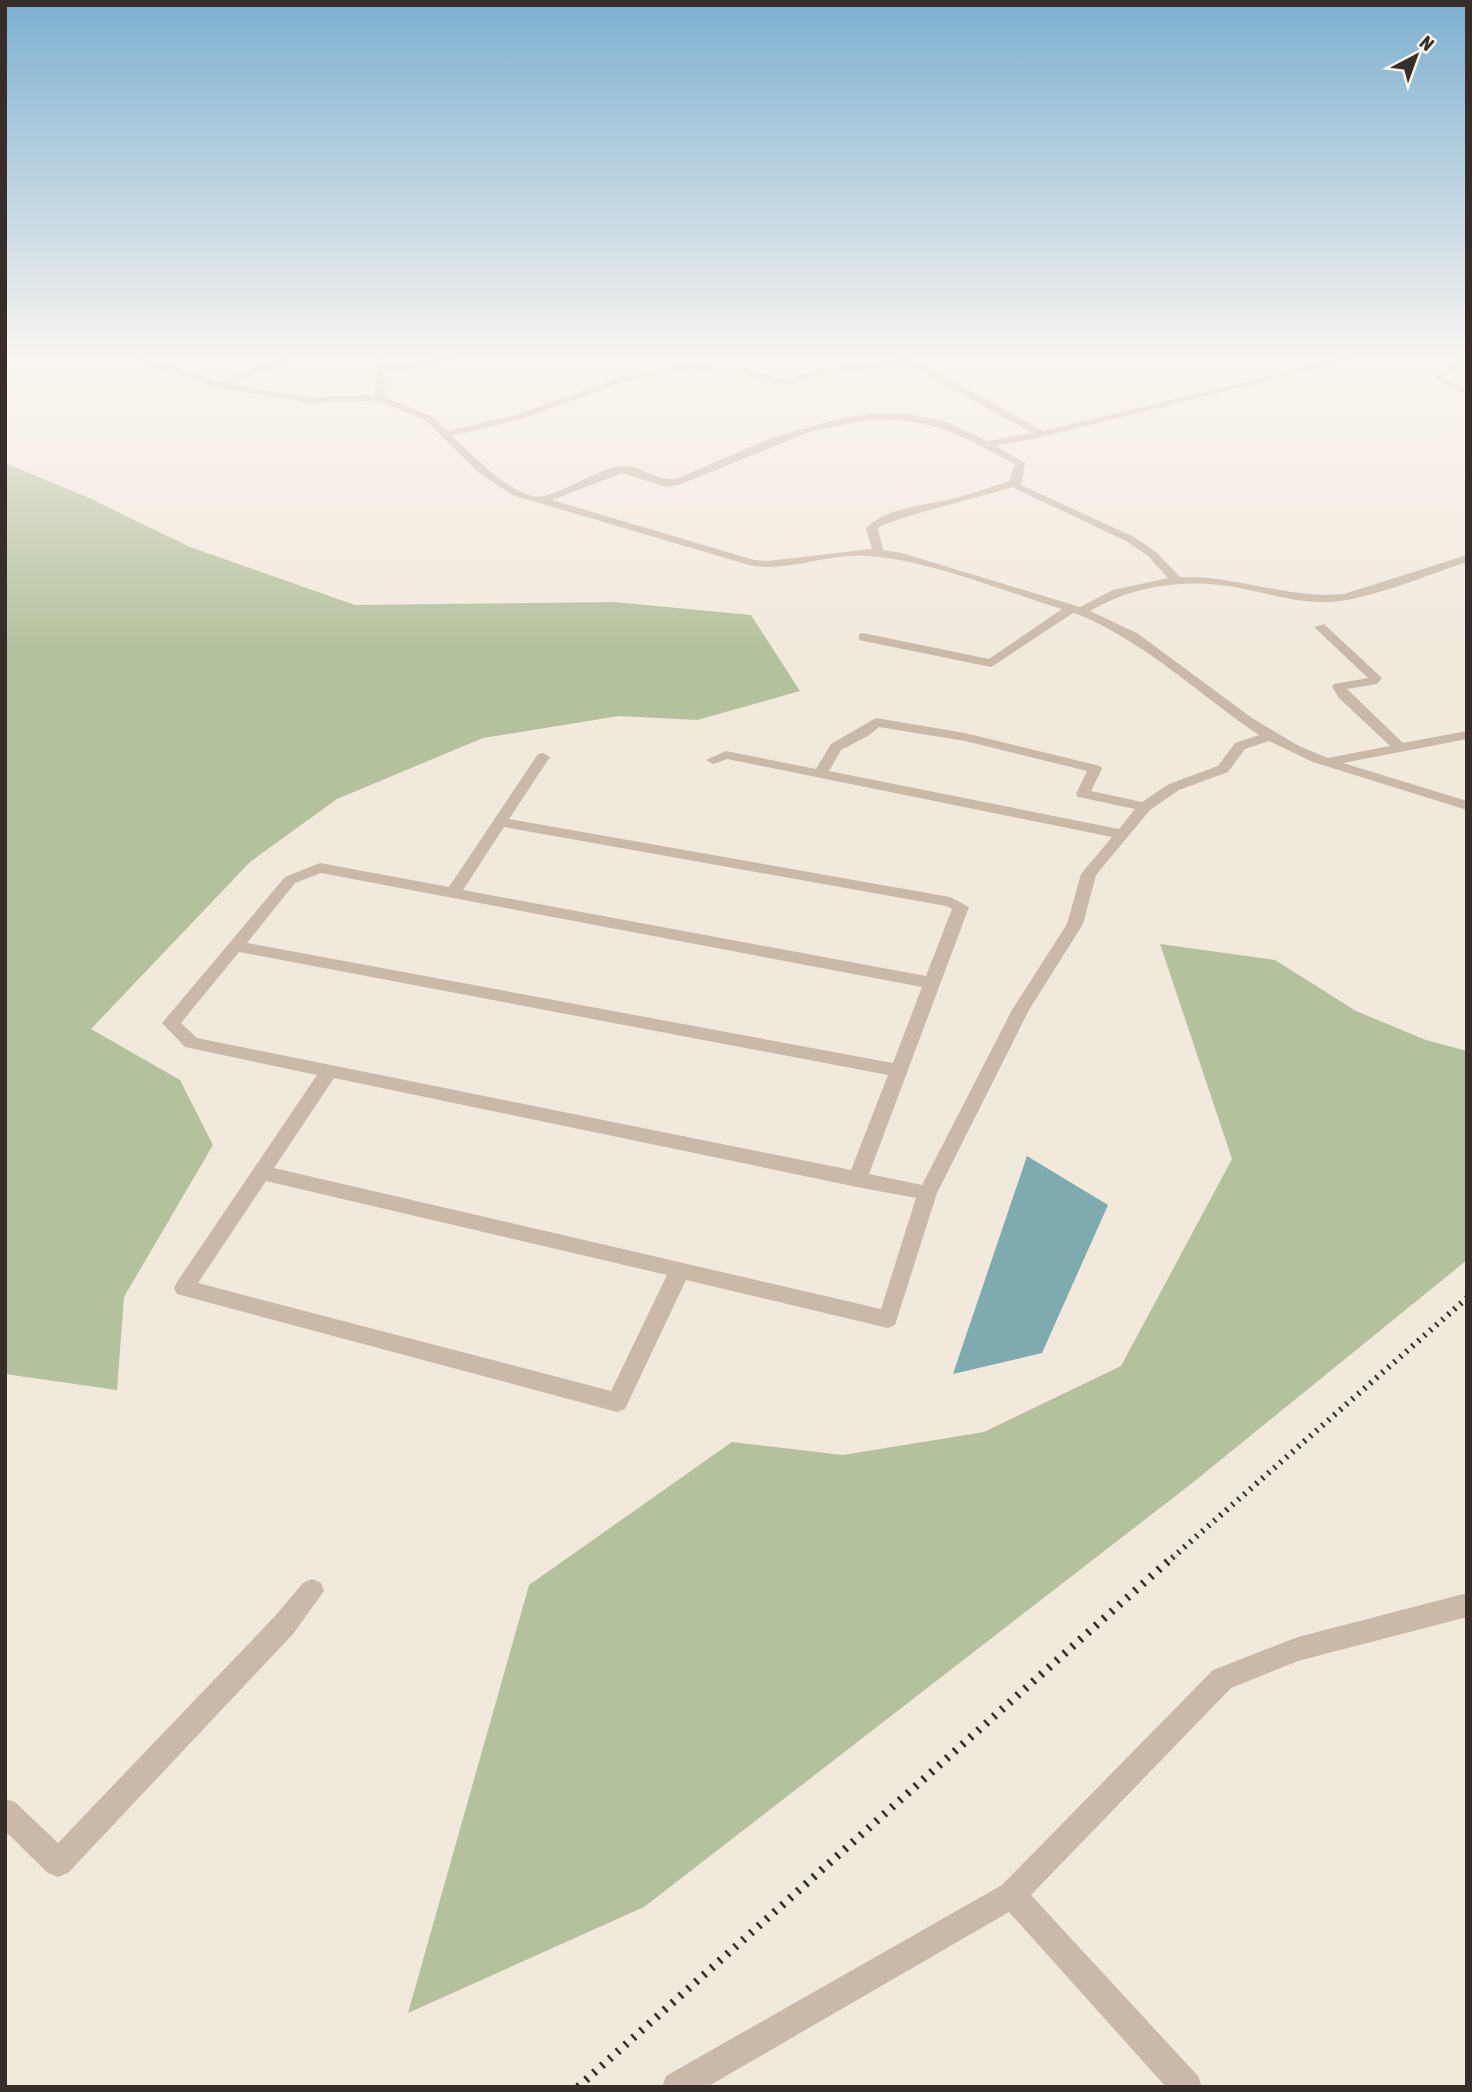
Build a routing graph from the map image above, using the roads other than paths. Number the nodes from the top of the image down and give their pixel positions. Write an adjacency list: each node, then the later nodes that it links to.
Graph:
1 (466, 454): 5 (street)
2 (747, 454): 5 (street)
3 (1001, 454): 4 (street)
4 (1014, 483): 6 (street); 8 (street)
5 (541, 501): 6 (street)
6 (878, 552): 9 (street)
7 (1467, 558): 8 (street)
8 (1177, 580): 9 (street)
9 (1077, 610): 11 (street); 13 (street)
10 (1320, 627): 14 (street)
11 (863, 637)
12 (1467, 735): 14 (street)
13 (1271, 736): 17 (street); 20 (street)
14 (1400, 747): 17 (street)
15 (543, 757): 21 (street)
16 (713, 760): 18 (street)
17 (1329, 762): 19 (street)
18 (820, 774): 20 (street); 22 (street)
19 (1467, 806)
20 (1145, 807): 22 (street)
21 (501, 822): 23 (street); 25 (street)
22 (1122, 834): 30 (street)
23 (454, 892): 24 (street); 25 (street)
24 (237, 946): 26 (street); 27 (street)
25 (933, 983): 26 (street)
26 (900, 1071): 29 (street)
27 (328, 1073): 28 (street); 29 (street)
28 (260, 1172): 31 (street); 31 (street)
29 (857, 1180): 30 (street)
30 (927, 1193): 31 (street)
31 (680, 1270)
32 (312, 1591): 34 (street)
33 (1467, 1605): 35 (street)
34 (5, 1812)
35 (1012, 1895): 36 (street); 37 (street)
36 (677, 2087)
37 (1187, 2087)

